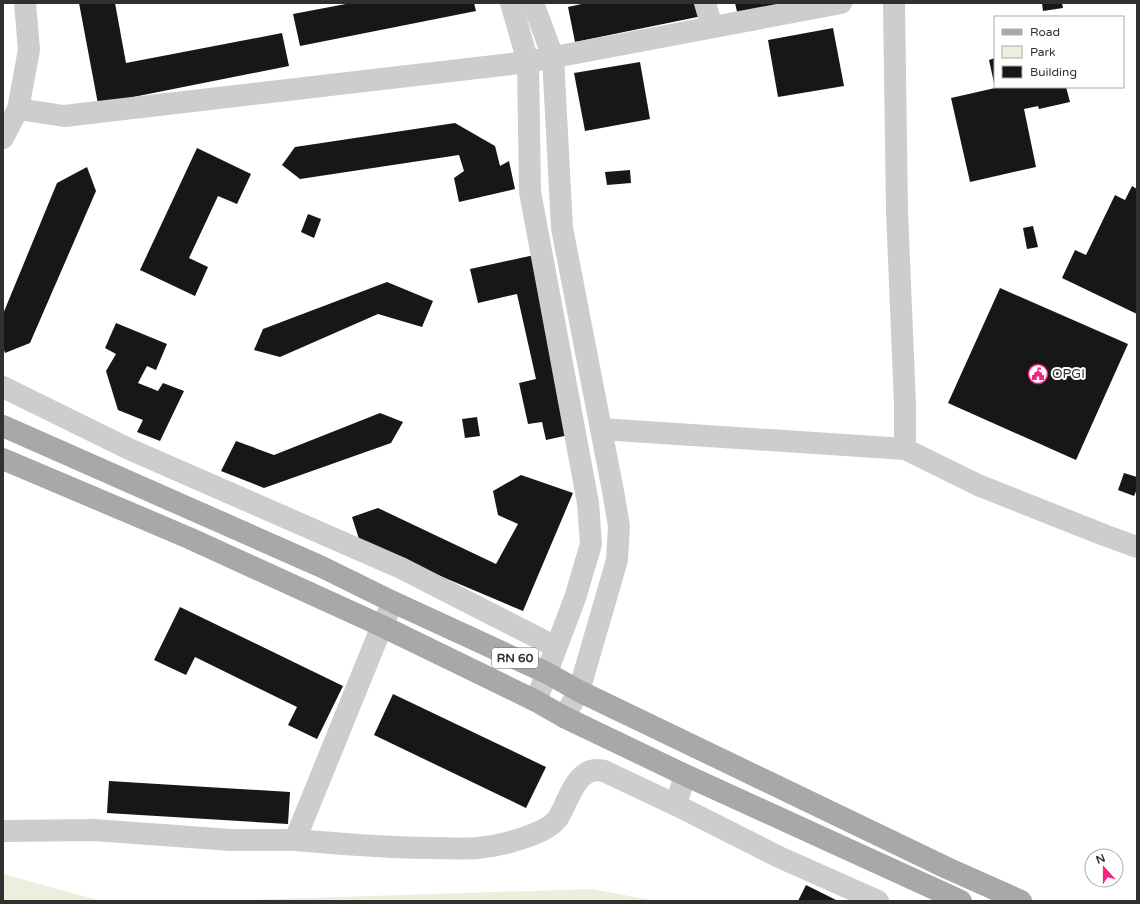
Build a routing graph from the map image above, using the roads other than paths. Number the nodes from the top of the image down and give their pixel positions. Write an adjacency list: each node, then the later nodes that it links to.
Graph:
1 (25, 3): 10 (street)
2 (511, 3): 9 (street)
3 (533, 3): 8 (street)
4 (705, 3): 7 (street)
5 (841, 3): 7 (street)
6 (894, 3): 15 (street)
7 (712, 27): 8 (street)
8 (554, 57): 9 (street); 14 (street)
9 (528, 62): 10 (street); 20 (street)
10 (18, 109): 11 (street)
11 (3, 138)
12 (3, 387): 20 (street)
13 (3, 426): 18 (main road, RN 60)
14 (602, 429): 15 (street); 22 (street)
15 (905, 449): 17 (street)
16 (3, 458): 19 (main road, RN 60)
17 (1137, 547)
18 (393, 602): 19 (street); 21 (main road, RN 60)
19 (382, 626): 23 (main road, RN 60); 28 (street)
20 (556, 647): 21 (street)
21 (546, 673): 22 (main road, RN 60); 23 (street)
22 (579, 691): 24 (street); 31 (main road, RN 60)
23 (536, 701): 24 (main road, RN 60)
24 (564, 717): 25 (main road, RN 60)
25 (685, 775): 26 (street); 30 (main road, RN 60)
26 (676, 804): 28 (street); 29 (street)
27 (3, 832): 28 (street)
28 (295, 840)
29 (878, 901)
30 (961, 901)
31 (1021, 901)

